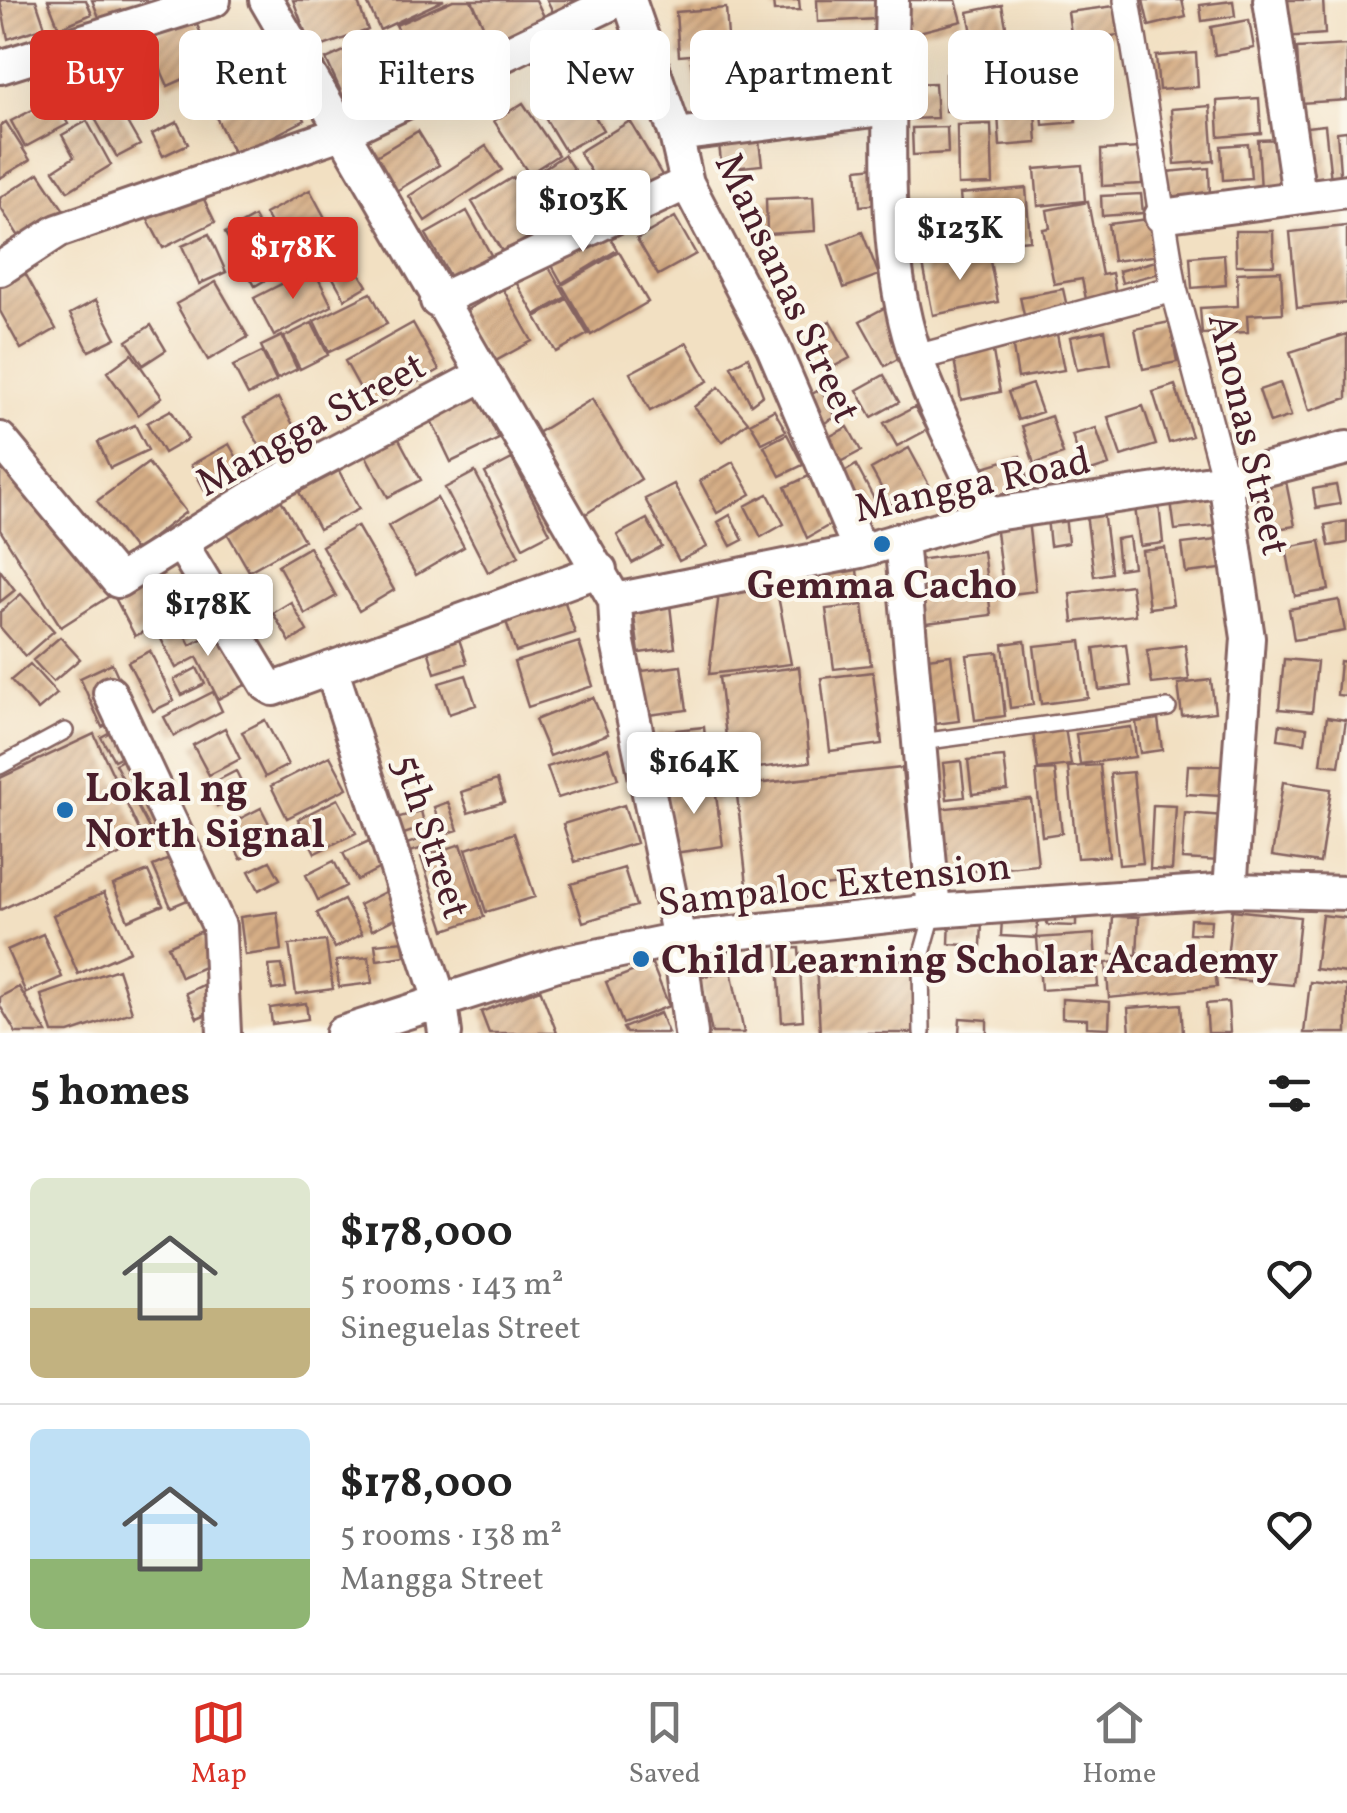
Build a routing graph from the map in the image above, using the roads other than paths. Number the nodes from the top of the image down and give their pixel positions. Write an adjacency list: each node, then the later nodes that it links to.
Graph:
1 (214, 0): 9 (street)
2 (266, 0): 12 (street)
3 (618, 0): 12 (street)
4 (628, 0): 13 (street, Mansanas Street)
5 (892, 0): 8 (street)
6 (1128, 0): 17 (street, Anonas Street)
7 (1270, 0): 16 (street)
8 (891, 30)
9 (0, 67)
10 (795, 120): 13 (street)
11 (890, 120): 21 (street)
12 (341, 133): 18 (street); 20 (street)
13 (676, 135): 14 (street, Mansanas Street)
14 (687, 184): 20 (street); 29 (street, Mansanas Street)
15 (1347, 192): 16 (street)
16 (1299, 195): 17 (street)
17 (1161, 216): 19 (street, Anonas Street)
18 (0, 269)
19 (1174, 289): 21 (street); 25 (street, Anonas Street)
20 (437, 301): 22 (street)
21 (916, 358): 26 (street)
22 (481, 376): 28 (street, Mangga Street); 30 (street)
23 (0, 439): 28 (street, Mangga Street)
24 (1347, 448): 25 (street, Mangga Road)
25 (1225, 480): 26 (street, Mangga Road); 38 (street, Anonas Street)
26 (987, 515): 27 (street, Mangga Road)
27 (900, 539): 29 (street, Mangga Road); 36 (street)
28 (182, 545): 32 (street, Mangga Street)
29 (860, 551): 31 (street, Mangga Road)
30 (600, 570): 31 (street); 32 (street, Mangga Street)
31 (615, 600): 41 (street)
32 (332, 668): 42 (street, 5th Street)
33 (110, 693): 43 (street)
34 (1168, 708): 36 (lane)
35 (64, 732): 37 (lane)
36 (922, 742): 40 (street)
37 (0, 766)
38 (1230, 890): 39 (street, Sampaloc Extension); 40 (street, Sampaloc Extension)
39 (1347, 893)
40 (934, 911): 41 (street, Sampaloc Extension); 46 (lane)
41 (679, 939): 42 (street, Sampaloc Extension); 45 (street)
42 (443, 1018): 44 (street, Sampaloc Extension)
43 (224, 1033)
44 (342, 1033)
45 (692, 1033)
46 (922, 1033)

